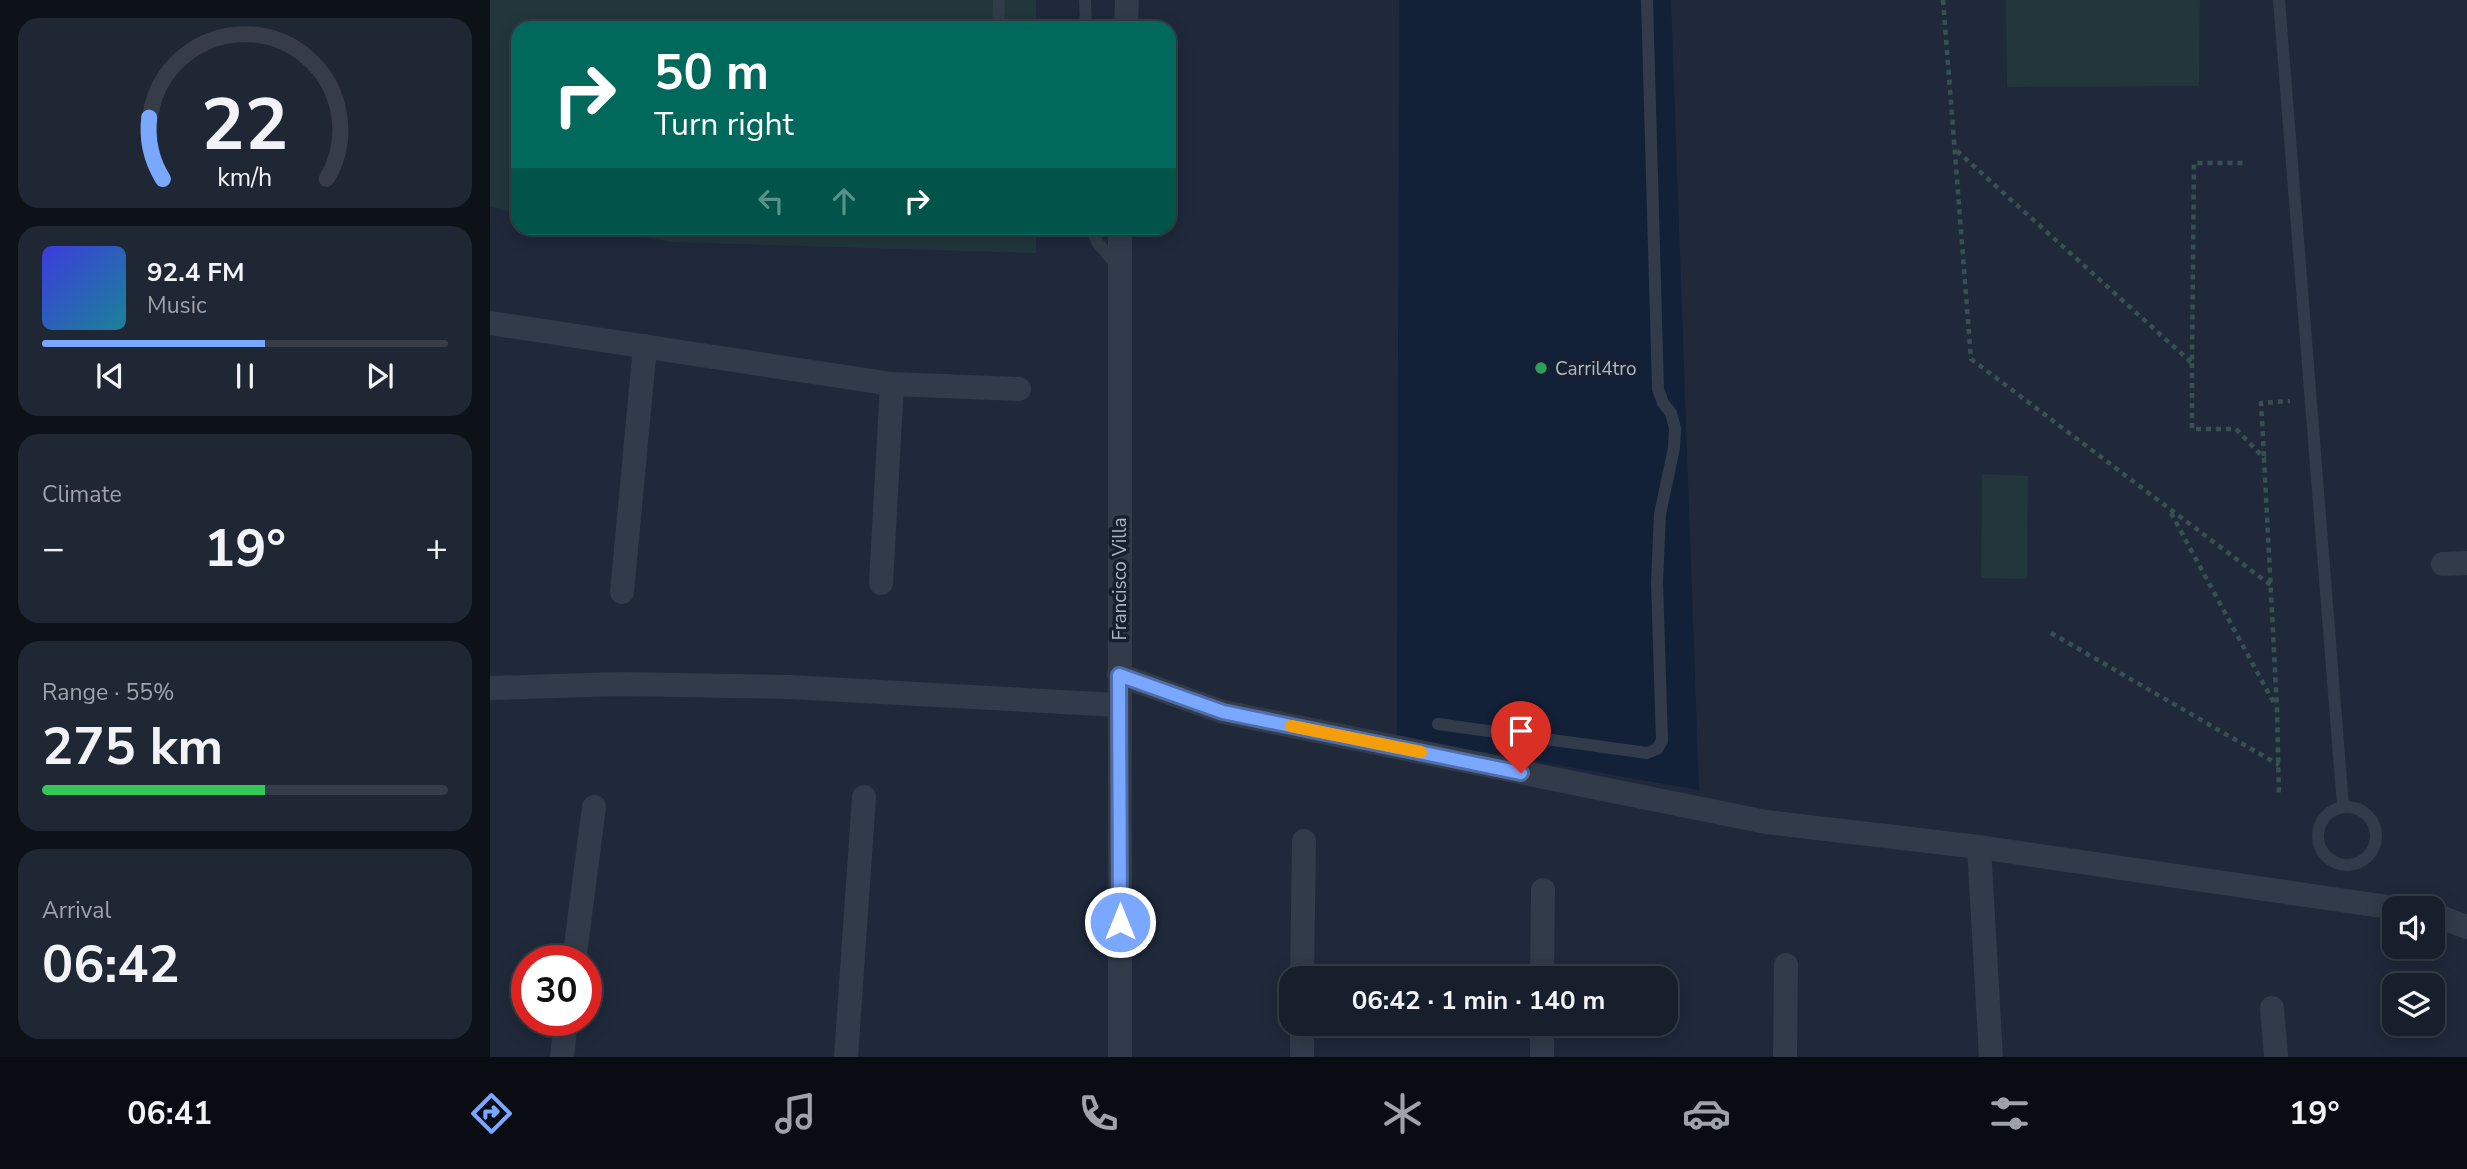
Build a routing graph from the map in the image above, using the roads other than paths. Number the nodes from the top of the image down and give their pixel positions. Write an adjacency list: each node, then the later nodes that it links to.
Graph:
1 (999, 0): 6 (lane)
2 (1085, 0): 7 (lane)
3 (1127, 0): 8 (street)
4 (1647, 0): 21 (lane)
5 (2279, 0): 23 (lane)
6 (998, 21)
7 (1086, 21)
8 (1126, 21)
9 (1094, 235): 11 (lane)
10 (1120, 235): 11 (street, Francisco Villa)
11 (1118, 267): 18 (street, Francisco Villa)
12 (490, 323): 13 (street)
13 (645, 346): 14 (street); 17 (street)
14 (892, 384): 15 (street); 16 (street)
15 (1018, 389)
16 (881, 583)
17 (622, 592)
18 (1119, 675): 20 (street, Francisco Villa); 26 (street)
19 (490, 688): 20 (street)
20 (1118, 705): 41 (street, Francisco Villa)
21 (1438, 724)
22 (864, 797): 40 (street)
23 (2343, 806): 23 (lane)
24 (594, 807): 31 (street)
25 (1304, 841): 33 (street)
26 (1979, 847): 28 (street); 45 (street)
27 (1543, 890): 34 (street)
28 (2382, 906)
29 (2445, 919): 30 (street)
30 (2467, 927)
31 (576, 945)
32 (1786, 965): 44 (street)
33 (1303, 966)
34 (1542, 966)
35 (2272, 1008): 46 (street)
36 (564, 1036): 39 (street)
37 (1302, 1036): 42 (street)
38 (1542, 1036): 43 (street)
39 (562, 1057)
40 (846, 1057)
41 (1120, 1057)
42 (1302, 1057)
43 (1542, 1057)
44 (1784, 1057)
45 (1991, 1057)
46 (2276, 1057)

